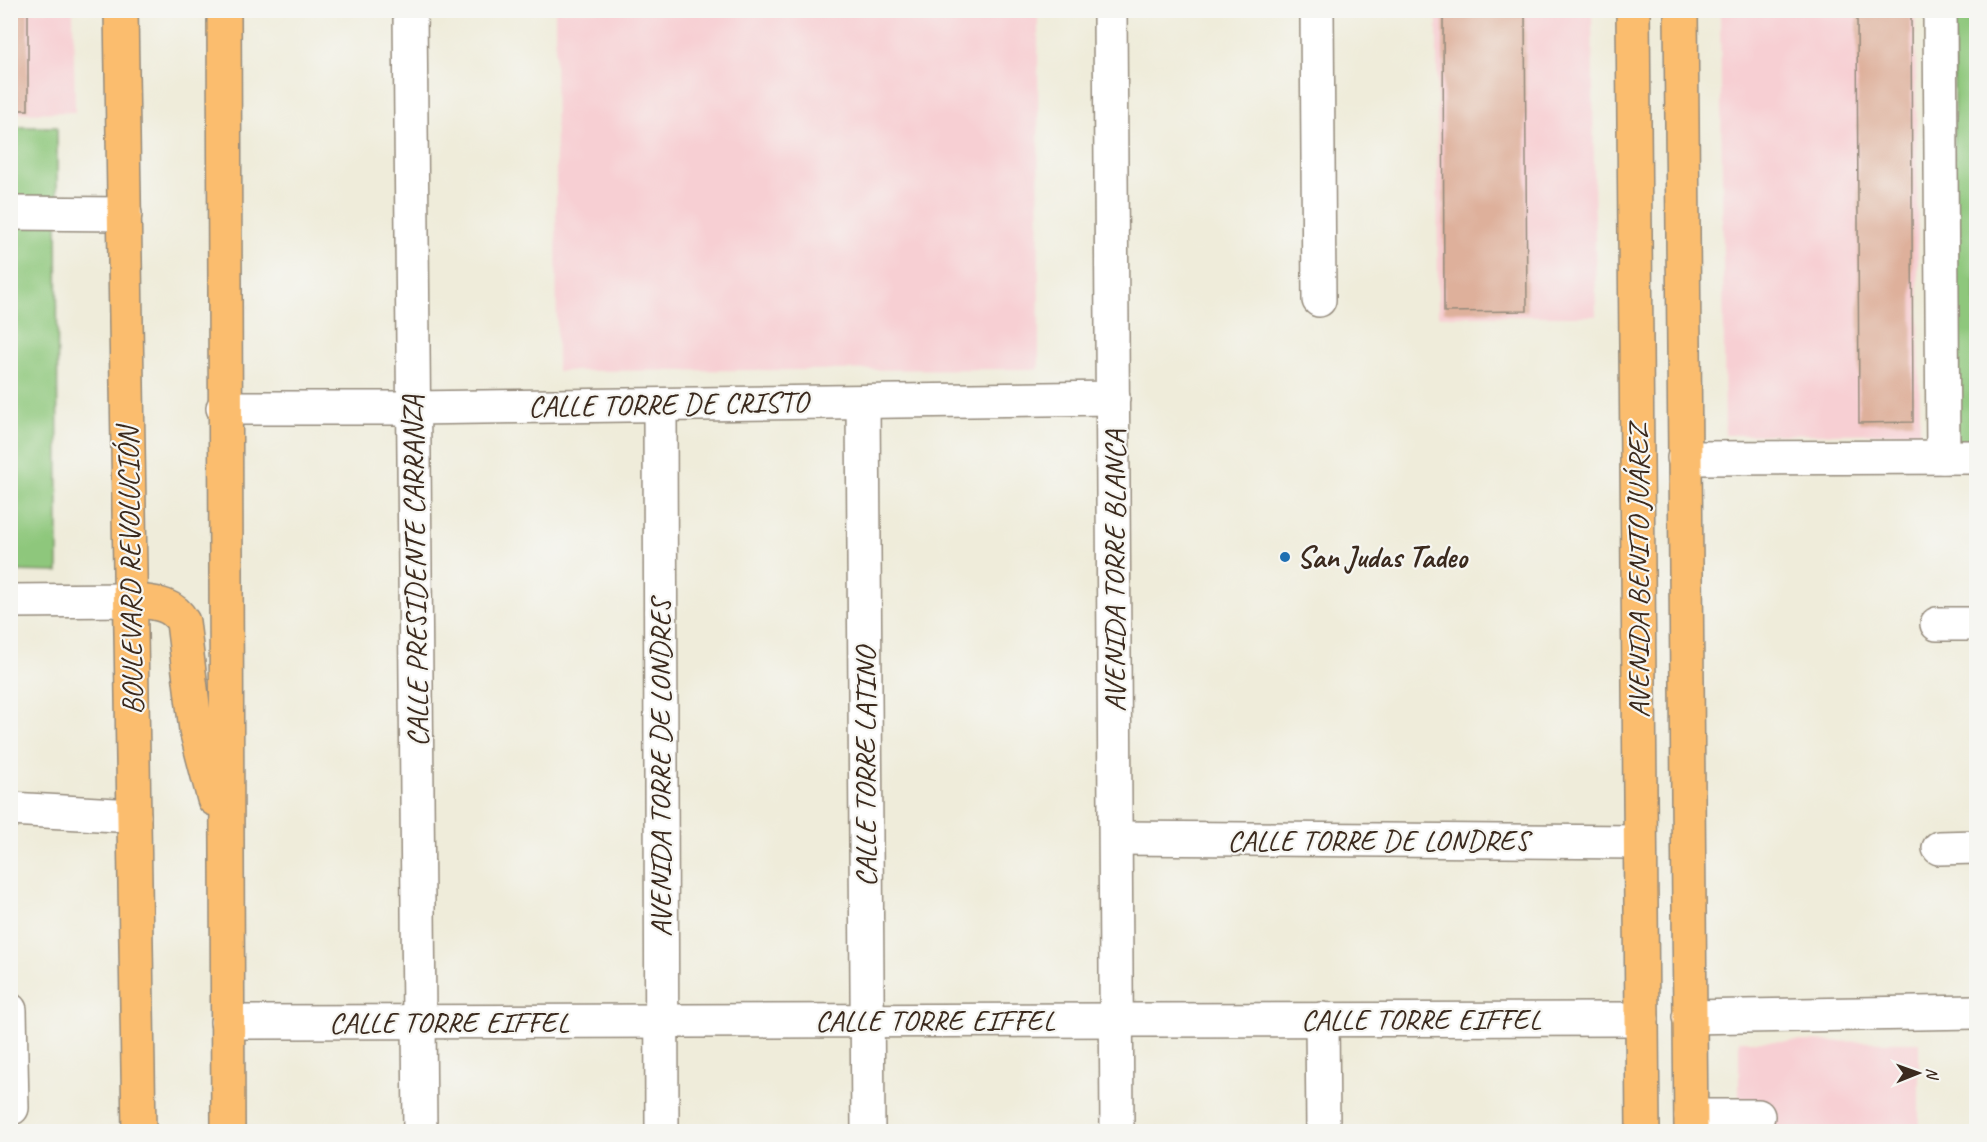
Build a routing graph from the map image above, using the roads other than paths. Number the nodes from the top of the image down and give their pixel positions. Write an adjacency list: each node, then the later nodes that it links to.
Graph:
1 (121, 10): 11 (main road, BOULEVARD REVOLUCIÓN)
2 (224, 10): 16 (main road)
3 (410, 10): 17 (street, CALLE PRESIDENTE CARRANZA)
4 (1110, 10): 13 (street, AVENIDA TORRE BLANCA)
5 (1317, 10): 12 (street)
6 (1633, 10): 9 (main road, AVENIDA BENITO JUÁREZ)
7 (1682, 10): 20 (main road, AVENIDA BENITO JUÁREZ)
8 (1940, 10): 18 (street)
9 (1636, 201): 20 (main road); 29 (main road, AVENIDA BENITO JUÁREZ)
10 (10, 213): 11 (street)
11 (125, 214): 21 (main road, BOULEVARD REVOLUCIÓN)
12 (1319, 300)
13 (1113, 398): 14 (street, CALLE TORRE DE CRISTO); 28 (street, AVENIDA TORRE BLANCA)
14 (863, 402): 15 (street, CALLE TORRE DE CRISTO); 37 (street, CALLE TORRE LATINO)
15 (660, 405): 17 (street, CALLE TORRE DE CRISTO); 39 (street, AVENIDA TORRE DE LONDRES)
16 (223, 408): 17 (street, CALLE TORRE DE CRISTO); 27 (main road)
17 (413, 408): 41 (street, CALLE PRESIDENTE CARRANZA)
18 (1943, 457): 19 (street); 20 (street)
19 (1977, 457)
20 (1684, 458): 34 (main road, AVENIDA BENITO JUÁREZ)
21 (130, 600): 22 (street); 26 (main road, BOULEVARD REVOLUCIÓN); 27 (main road)
22 (10, 601)
23 (1937, 624): 24 (street)
24 (1977, 624)
25 (10, 809): 26 (street)
26 (134, 816): 45 (main road, BOULEVARD REVOLUCIÓN)
27 (226, 838): 40 (main road)
28 (1116, 838): 29 (street, CALLE TORRE DE LONDRES); 38 (street, AVENIDA TORRE BLANCA)
29 (1639, 842): 35 (main road, AVENIDA BENITO JUÁREZ)
30 (1977, 847): 31 (street)
31 (1939, 848)
32 (10, 1010): 42 (street)
33 (1977, 1012): 34 (street)
34 (1689, 1017): 44 (main road, AVENIDA BENITO JUÁREZ)
35 (1642, 1018): 36 (street, CALLE TORRE EIFFEL); 52 (main road, AVENIDA BENITO JUÁREZ)
36 (1322, 1019): 38 (street, CALLE TORRE EIFFEL); 51 (street)
37 (867, 1020): 38 (street, CALLE TORRE EIFFEL); 39 (street, CALLE TORRE EIFFEL); 49 (street, CALLE TORRE LATINO)
38 (1116, 1020): 50 (street, AVENIDA TORRE BLANCA)
39 (661, 1021): 41 (street, CALLE TORRE EIFFEL); 48 (street, AVENIDA TORRE DE LONDRES)
40 (227, 1022): 41 (street, CALLE TORRE EIFFEL); 46 (main road)
41 (419, 1022): 47 (street, CALLE PRESIDENTE CARRANZA)
42 (12, 1108)
43 (1758, 1116): 44 (street)
44 (1691, 1124)
45 (139, 1131)
46 (228, 1131)
47 (420, 1131)
48 (662, 1131)
49 (868, 1131)
50 (1117, 1131)
51 (1323, 1131)
52 (1643, 1131)

